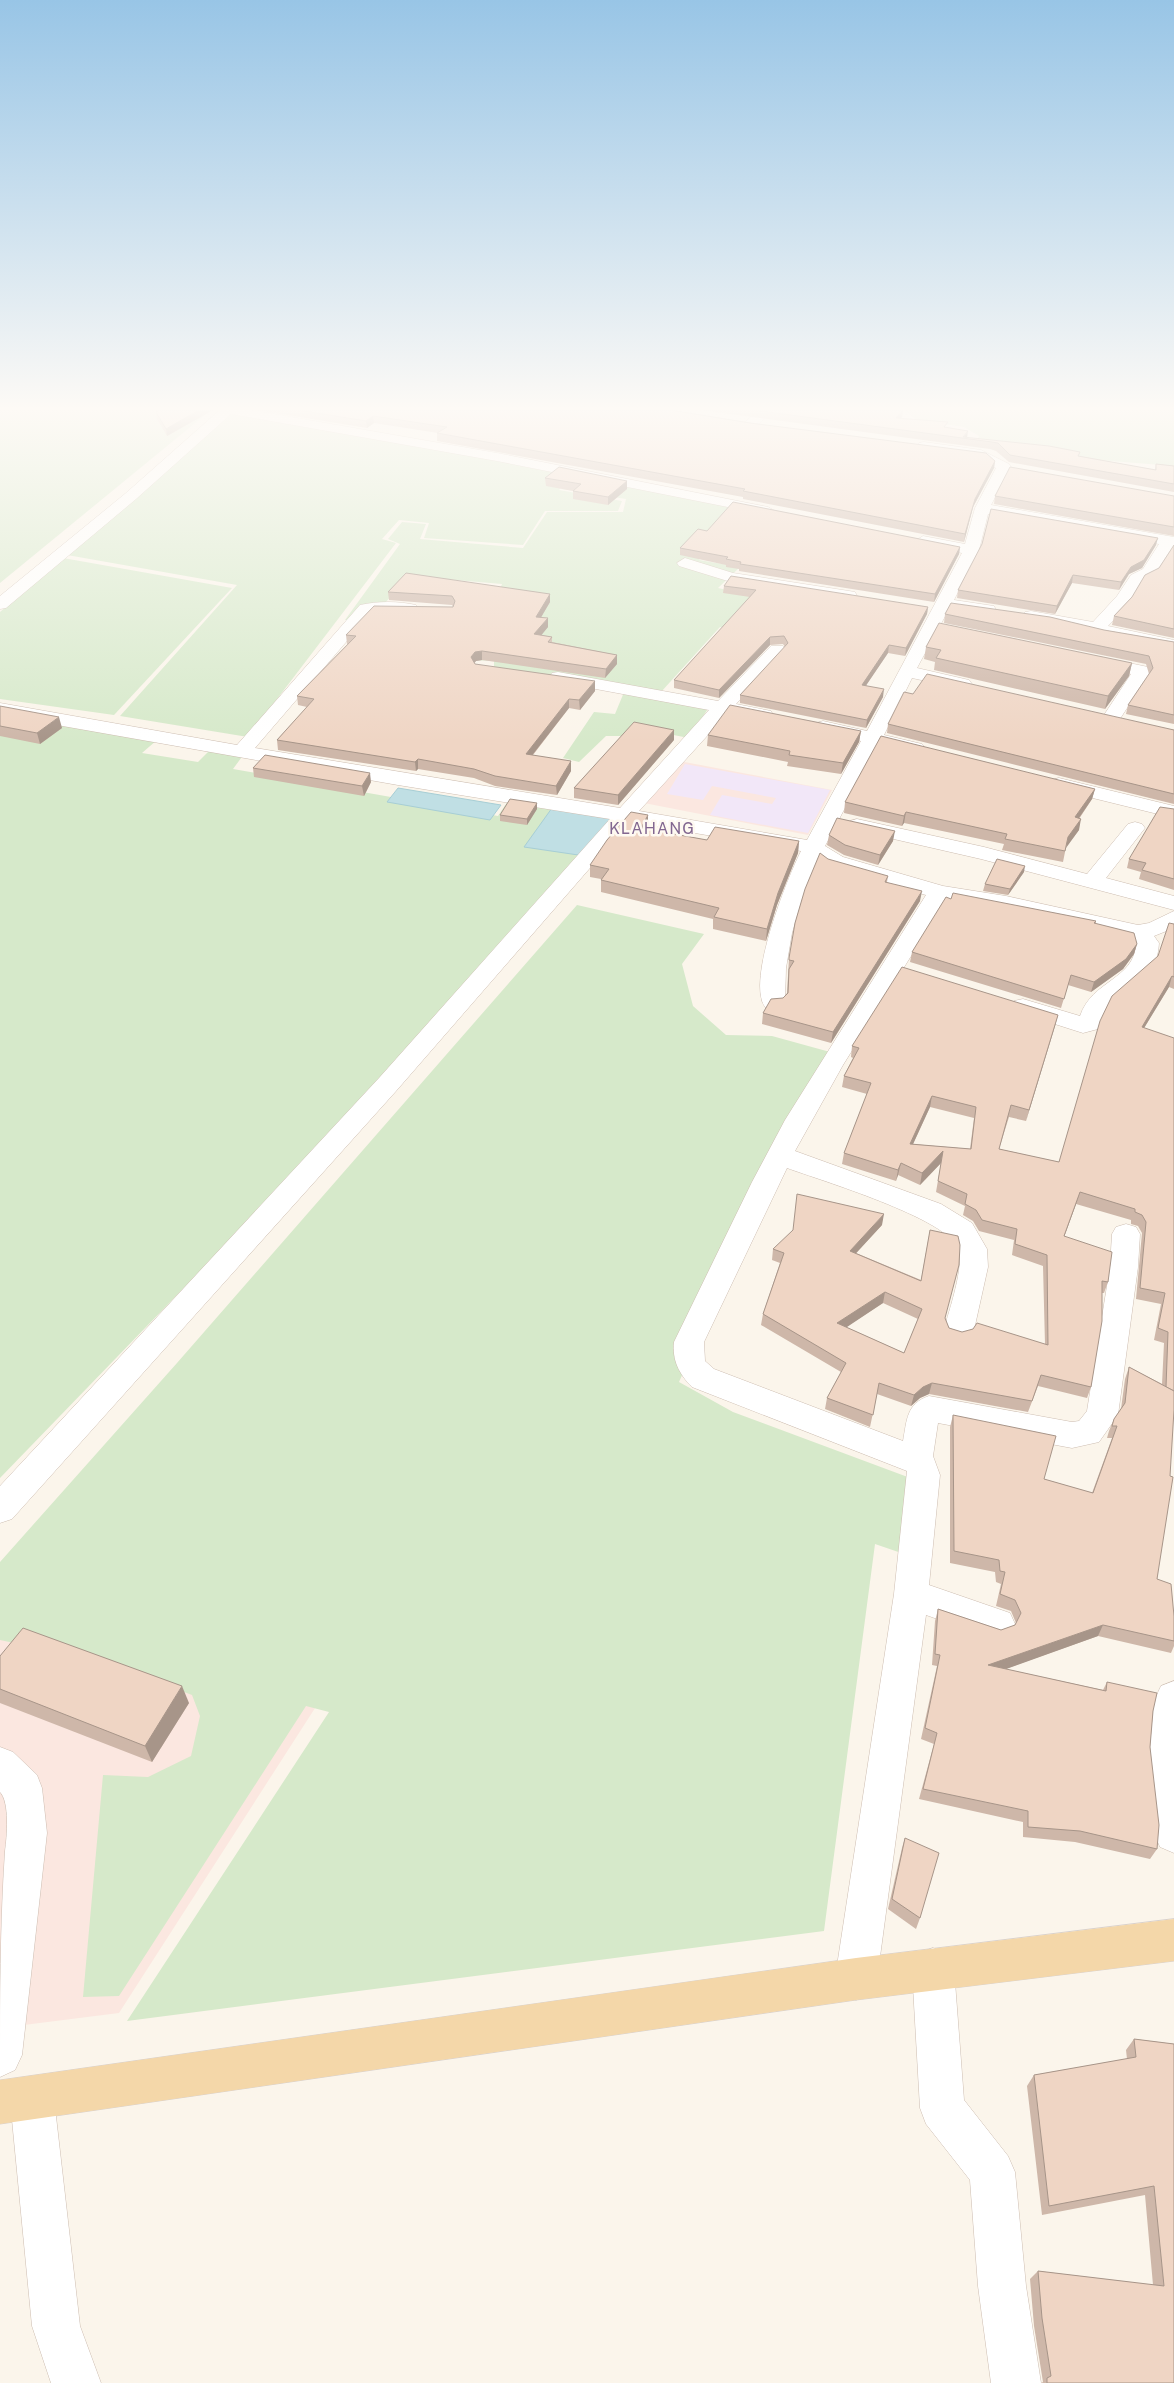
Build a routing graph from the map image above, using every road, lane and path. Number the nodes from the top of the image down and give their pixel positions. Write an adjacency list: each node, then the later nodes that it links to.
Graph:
1 (100, 521): 11 (street)
2 (979, 521): 8 (street)
3 (1063, 521): 5 (street)
4 (1146, 521): 5 (street)
5 (1137, 535): 7 (street)
6 (913, 539): 8 (street)
7 (1171, 541): 18 (street)
8 (971, 550): 12 (street)
9 (685, 563): 10 (street)
10 (867, 599)
11 (0, 604)
12 (942, 607): 13 (street); 15 (street); 17 (street)
13 (921, 608)
14 (428, 610): 32 (street)
15 (1000, 612)
16 (1019, 615): 18 (street)
17 (930, 627): 19 (street); 23 (street)
18 (1096, 629): 20 (street)
19 (949, 630)
20 (1174, 645)
21 (777, 650): 26 (street)
22 (1083, 658): 28 (street)
23 (906, 671): 25 (street); 31 (street)
24 (538, 675): 26 (street)
25 (980, 688)
26 (724, 706): 29 (street); 36 (street)
27 (0, 709): 32 (street)
28 (1092, 714)
29 (780, 718)
30 (807, 724): 31 (street)
31 (873, 738): 33 (street); 37 (street)
32 (241, 752): 36 (street)
33 (929, 752)
34 (1042, 780): 35 (street)
35 (1174, 812)
36 (625, 815): 39 (street); 51 (street)
37 (829, 818): 39 (street); 40 (street)
38 (1135, 828): 40 (street)
39 (812, 847): 41 (street); 46 (street)
40 (1092, 882): 42 (street)
41 (937, 892): 44 (street); 47 (street)
42 (1174, 903)
43 (1174, 918): 44 (street)
44 (1138, 932): 45 (street)
45 (1002, 999)
46 (772, 1002)
47 (780, 1155): 49 (street); 50 (street)
48 (1126, 1234): 50 (street)
49 (959, 1330)
50 (916, 1459): 52 (street)
51 (0, 1509)
52 (911, 1594): 53 (street); 59 (street)
53 (997, 1624)
54 (1174, 1698): 56 (street)
55 (0, 1765): 60 (street)
56 (1174, 1833)
57 (1174, 1940): 58 (main road)
58 (933, 1969): 59 (main road); 63 (street)
59 (856, 1979): 61 (main road)
60 (0, 2054)
61 (16, 2101): 62 (street)
62 (76, 2383)
63 (1016, 2383)

